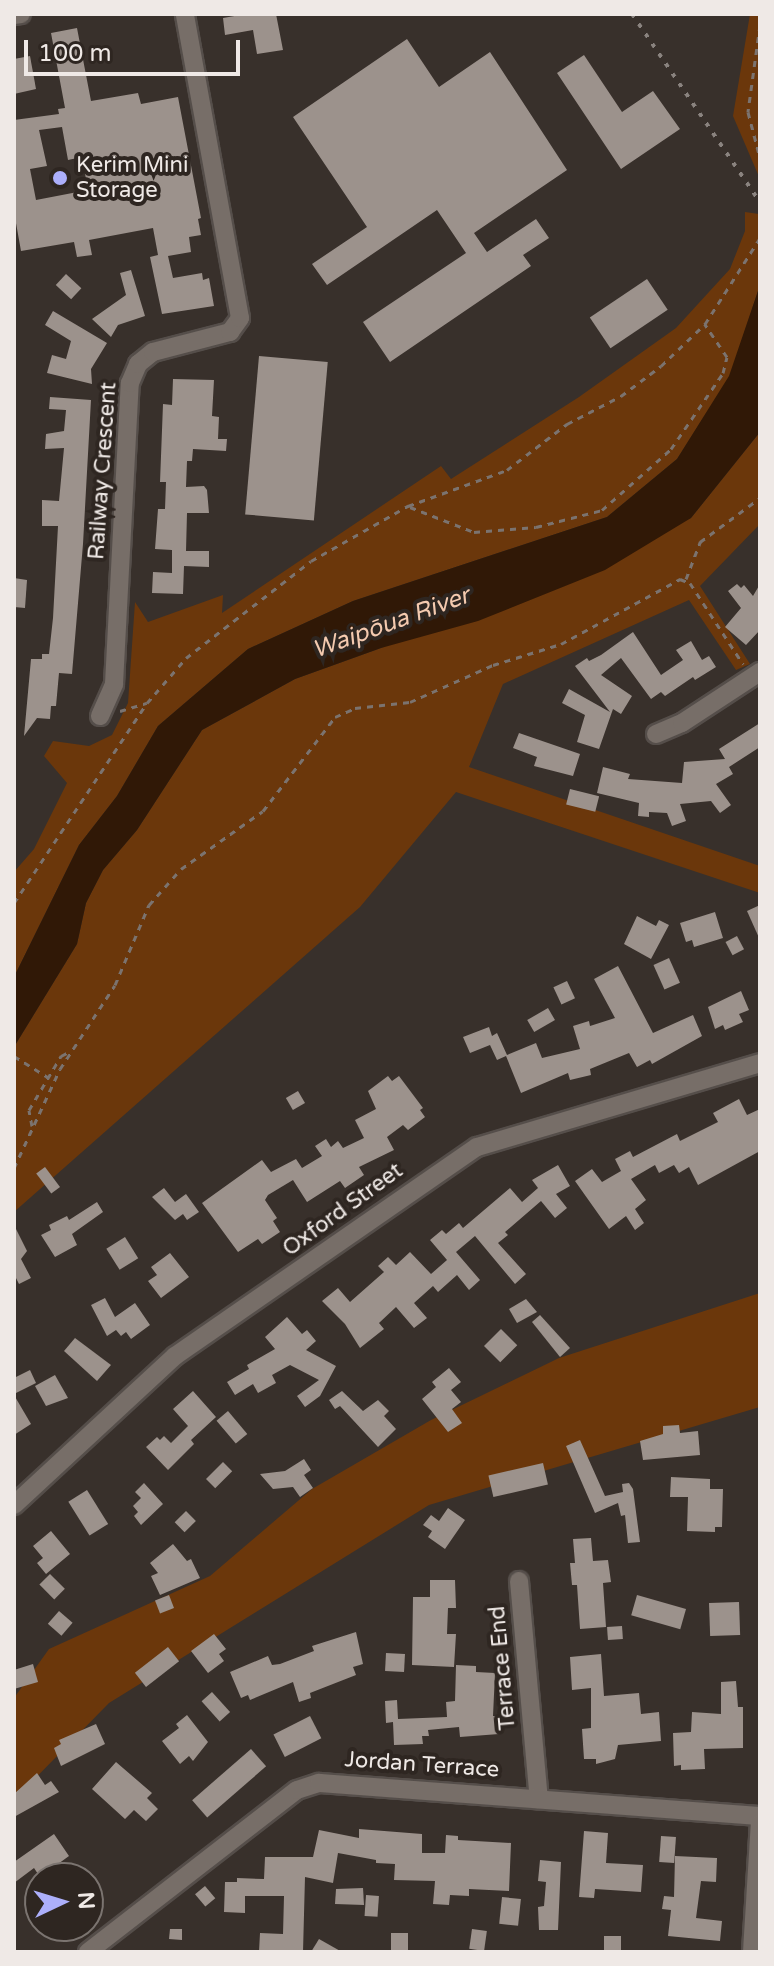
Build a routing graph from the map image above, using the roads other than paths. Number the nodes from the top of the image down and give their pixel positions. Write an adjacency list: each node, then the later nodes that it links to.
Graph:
1 (21, 14): 3 (street)
2 (185, 14): 5 (street, Railway Crescent)
3 (14, 15)
4 (756, 675): 6 (street)
5 (100, 716)
6 (656, 734)
7 (760, 1063): 8 (street, Oxford Street)
8 (14, 1505)
9 (519, 1581): 10 (street, Terrace End)
10 (539, 1799): 11 (street, Jordan Terrace); 13 (street, Jordan Terrace)
11 (760, 1816)
12 (760, 1823): 14 (street)
13 (88, 1952)
14 (752, 1952)

